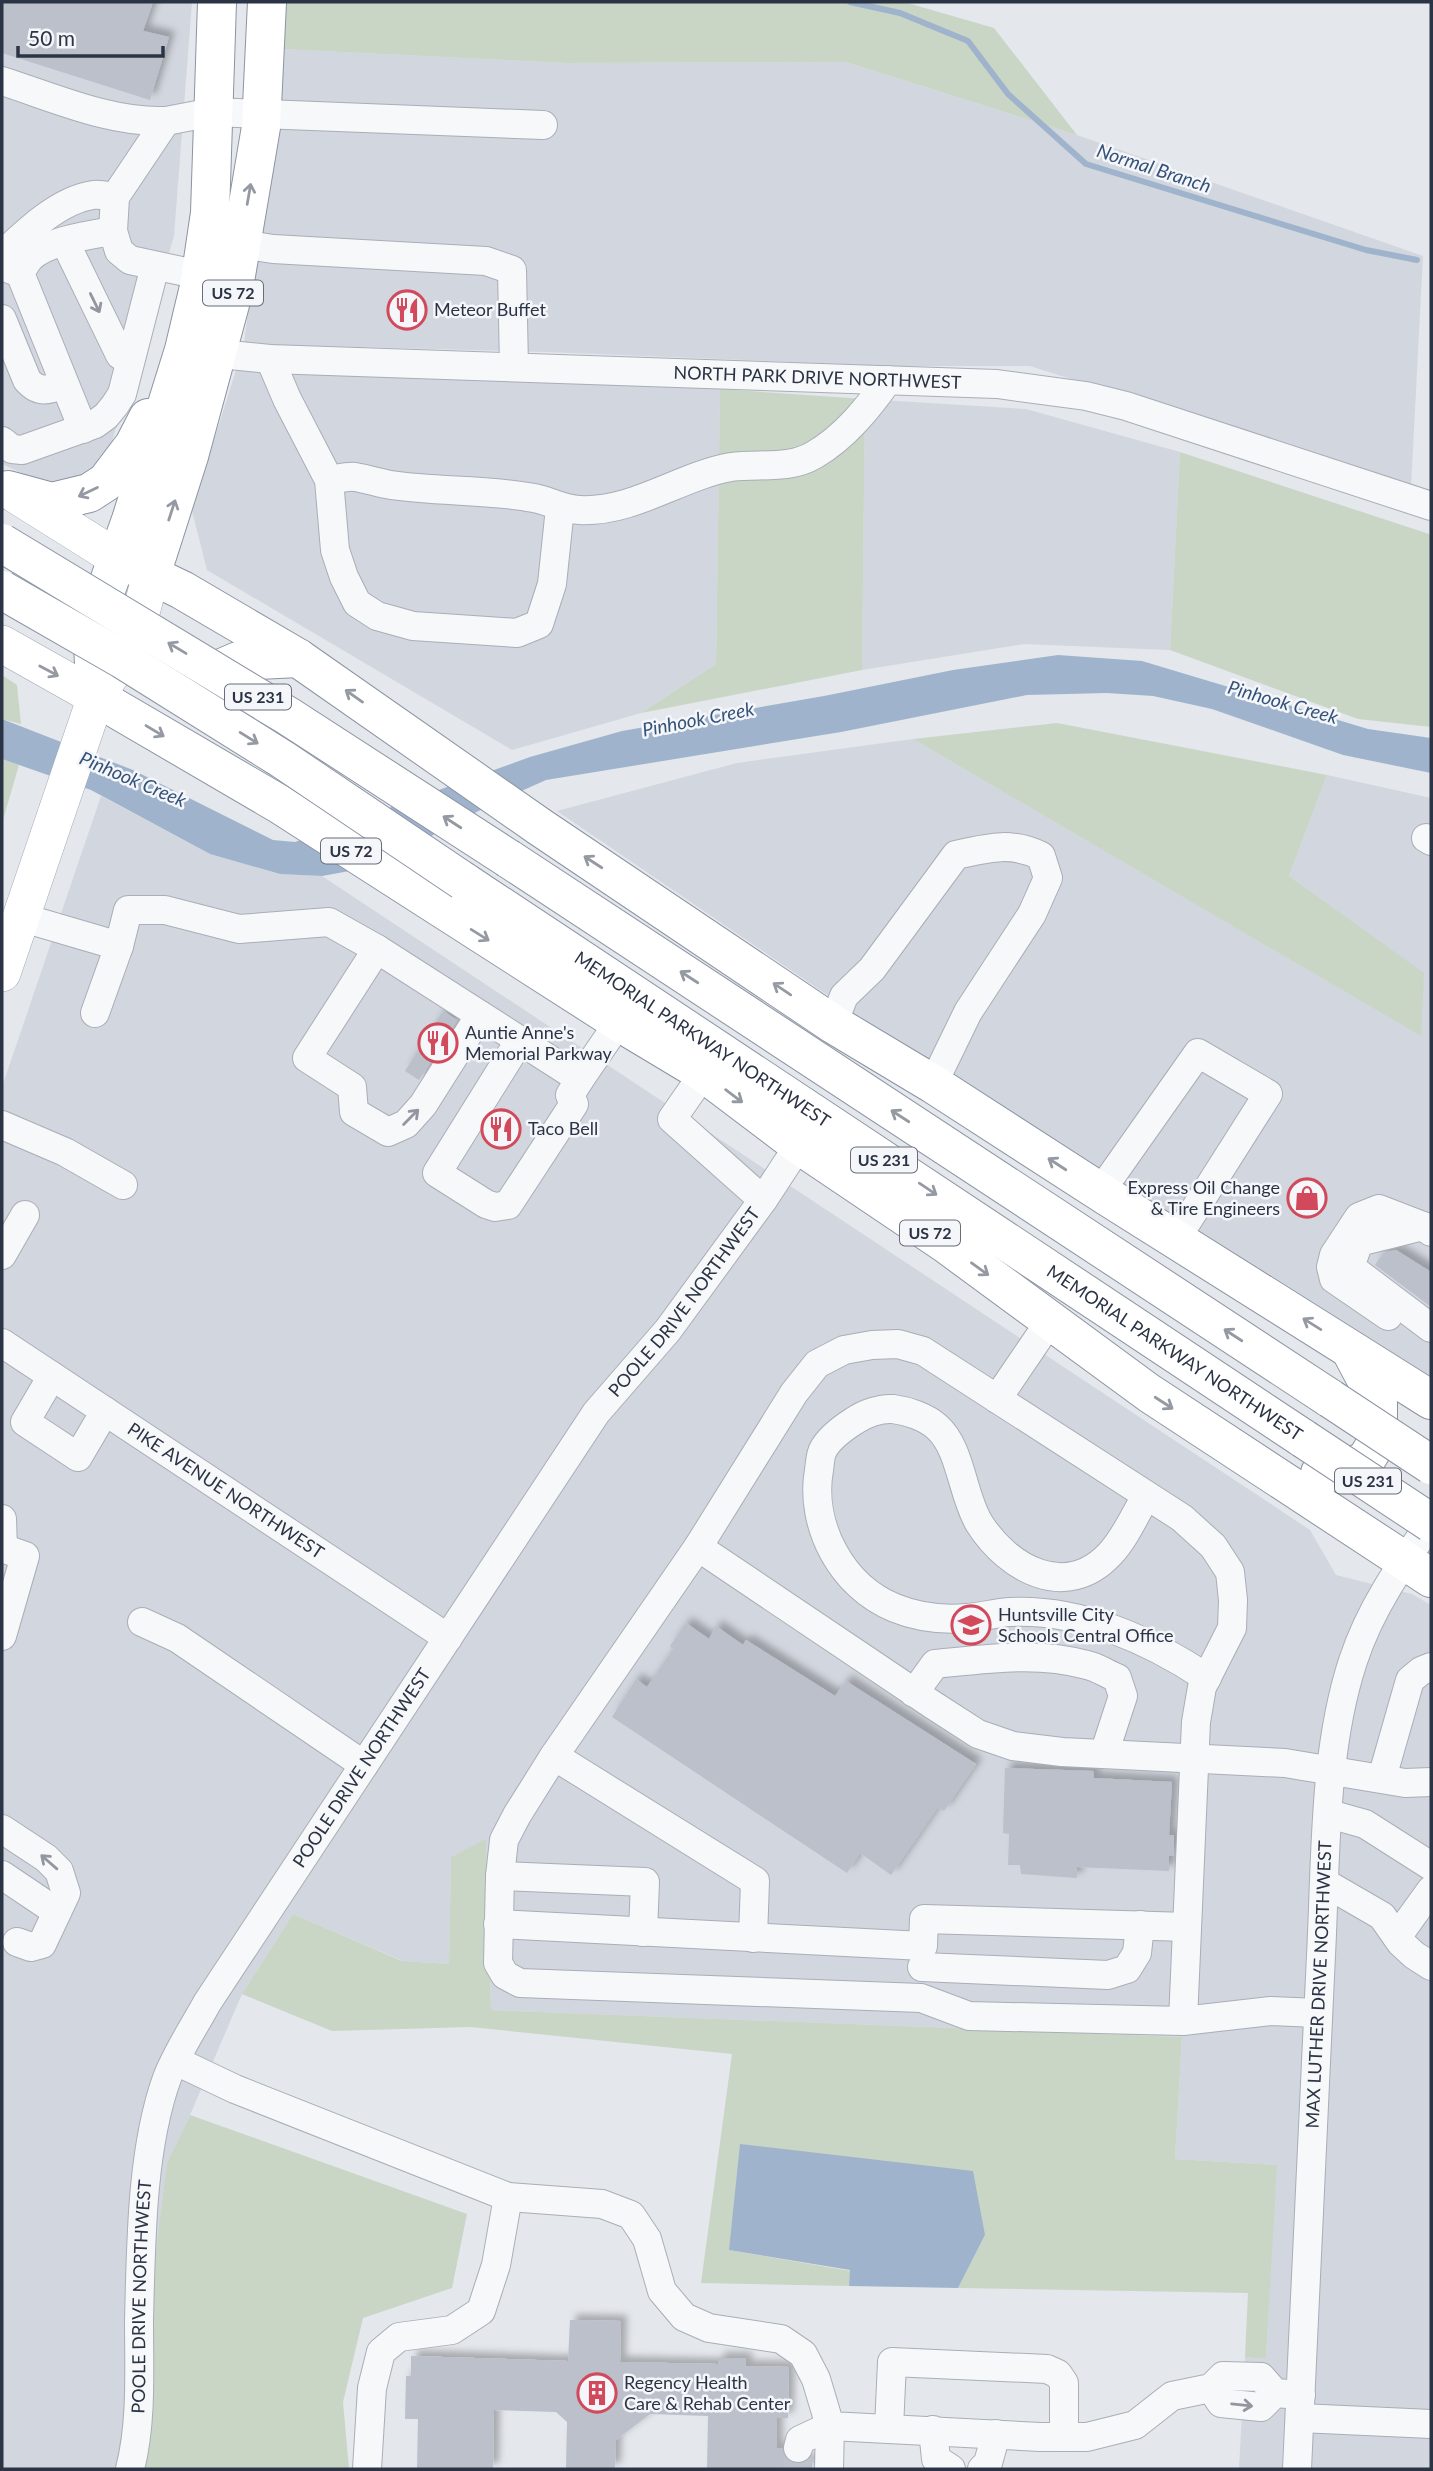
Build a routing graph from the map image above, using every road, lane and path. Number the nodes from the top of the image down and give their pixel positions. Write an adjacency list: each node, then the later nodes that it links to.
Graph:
1 (217, 2): 4 (highway, US 72)
2 (267, 2): 5 (highway, US 72)
3 (2, 81): 6 (street)
4 (213, 112): 5 (street); 6 (street); 14 (highway, US 72)
5 (262, 115): 7 (street); 11 (highway, US 72, one-way to 5)
6 (166, 121): 8 (street)
7 (543, 125)
8 (115, 197): 9 (street); 12 (street)
9 (113, 231): 10 (street); 13 (street)
10 (65, 242): 12 (street); 17 (street, one-way to 17)
11 (241, 244): 18 (highway, US 72); 19 (street)
12 (8, 265): 21 (street)
13 (155, 265): 14 (street); 17 (street)
14 (200, 275): 18 (highway, US 72)
15 (2, 319): 21 (street)
16 (270, 359): 18 (street, NORTH PARK DRIVE NORTHWEST); 19 (street, NORTH PARK DRIVE NORTHWEST); 24 (street)
17 (130, 360): 22 (street)
18 (192, 362): 25 (highway, one-way to 25); 29 (highway, US 72); 30 (highway, US 72, one-way to 18)
19 (513, 367): 20 (street, NORTH PARK DRIVE NORTHWEST)
20 (888, 380): 26 (street, NORTH PARK DRIVE NORTHWEST); 27 (street)
21 (65, 384): 22 (street)
22 (83, 429): 23 (street)
23 (2, 441)
24 (329, 480): 27 (street); 27 (street)
25 (5, 488): 29 (main road); 31 (main road)
26 (1431, 506)
27 (560, 508)
28 (2, 543): 67 (highway, US 231, one-way to 28, bridge)
29 (117, 558): 30 (main road); 34 (highway, US 72)
30 (151, 575): 33 (highway); 34 (main road)
31 (2, 592): 71 (highway, MEMORIAL PARKWAY NORTHWEST / US 231, one-way to 71, bridge)
32 (2, 643): 34 (main road, one-way to 34)
33 (298, 658): 35 (highway); 43 (highway, one-way to 33)
34 (90, 713): 35 (highway, US 72, one-way to 35); 36 (main road)
35 (215, 767): 42 (highway, US 72, one-way to 42)
36 (11, 934): 37 (street); 39 (main road)
37 (119, 946): 38 (street); 40 (street)
38 (377, 949): 41 (street); 41 (street, one-way to 41)
39 (2, 973)
40 (95, 1013)
41 (480, 1015): 44 (street)
42 (619, 1022): 45 (highway, US 72); 47 (street)
43 (833, 1024): 46 (highway); 46 (street)
44 (520, 1040): 47 (street); 47 (street)
45 (704, 1073): 49 (highway, US 72, one-way to 49); 52 (street)
46 (933, 1084): 51 (highway, one-way to 46)
47 (575, 1087)
48 (2, 1125): 50 (street)
49 (799, 1145): 52 (street, POOLE DRIVE NORTHWEST); 58 (highway, US 72, one-way to 58)
50 (123, 1185)
51 (1100, 1192): 55 (highway); 55 (street)
52 (763, 1200): 77 (street, POOLE DRIVE NORTHWEST)
53 (25, 1215): 56 (street)
54 (1427, 1229): 57 (street); 59 (street)
55 (1176, 1240): 62 (highway, one-way to 55)
56 (2, 1255)
57 (1388, 1316): 61 (street); 62 (street)
58 (1050, 1321): 64 (street); 68 (highway, US 72, one-way to 68)
59 (1431, 1328)
60 (2, 1342): 63 (street, PIKE AVENUE NORTHWEST)
61 (1431, 1342)
62 (1355, 1351): 65 (highway); 68 (highway)
63 (52, 1377): 66 (street, PIKE AVENUE NORTHWEST); 66 (street)
64 (998, 1399): 69 (street); 72 (street)
65 (1431, 1400)
66 (105, 1411): 77 (street, PIKE AVENUE NORTHWEST)
67 (1431, 1465)
68 (1273, 1474): 74 (highway, US 72)
69 (1146, 1496): 79 (street); 79 (street)
70 (2, 1519): 73 (street)
71 (1431, 1523): 74 (street, MAX LUTHER DRIVE NORTHWEST)
72 (698, 1547): 80 (street); 82 (street)
73 (2, 1548): 76 (street)
74 (1418, 1570): 85 (street, MAX LUTHER DRIVE NORTHWEST)
75 (142, 1622): 84 (street)
76 (2, 1636)
77 (449, 1638): 84 (street, POOLE DRIVE NORTHWEST)
78 (1421, 1673): 86 (street)
79 (1207, 1678): 83 (street)
80 (914, 1693): 81 (street); 81 (street)
81 (1104, 1754): 83 (street)
82 (554, 1756): 92 (street); 101 (street)
83 (1194, 1758): 85 (street); 98 (street)
84 (364, 1765): 108 (street, POOLE DRIVE NORTHWEST)
85 (1332, 1772): 86 (street); 88 (street, MAX LUTHER DRIVE NORTHWEST)
86 (1382, 1777): 87 (street)
87 (1431, 1782)
88 (1329, 1814): 90 (street); 93 (street, MAX LUTHER DRIVE NORTHWEST)
89 (2, 1829): 95 (street, one-way to 89)
90 (1431, 1866)
91 (2, 1875): 95 (street)
92 (500, 1877): 96 (street); 99 (street)
93 (1325, 1883): 100 (street); 106 (street, MAX LUTHER DRIVE NORTHWEST)
94 (1431, 1890): 100 (street)
95 (57, 1912): 102 (street)
96 (498, 1924): 99 (street); 105 (street)
97 (1140, 1925): 98 (street); 103 (street); 103 (street)
98 (1187, 1927): 107 (street)
99 (643, 1932): 101 (street)
100 (1397, 1937): 104 (street)
101 (753, 1938): 103 (street)
102 (17, 1942)
103 (923, 1956): 105 (street)
104 (1431, 1966)
105 (921, 1998): 107 (street)
106 (1318, 2013): 107 (street); 110 (street, MAX LUTHER DRIVE NORTHWEST)
107 (1183, 2021)
108 (176, 2061): 109 (street); 118 (street, POOLE DRIVE NORTHWEST)
109 (508, 2197): 112 (street); 119 (street)
110 (1292, 2402): 111 (street); 116 (street); 123 (street, MAX LUTHER DRIVE NORTHWEST)
111 (1431, 2424)
112 (830, 2426): 113 (street); 117 (street); 120 (street)
113 (889, 2428): 114 (street); 116 (street)
114 (933, 2430): 115 (street); 121 (street)
115 (996, 2434): 116 (street); 122 (street)
116 (1064, 2437)
117 (798, 2448)
118 (131, 2469)
119 (367, 2469)
120 (828, 2469)
121 (951, 2469)
122 (982, 2469)
123 (1297, 2469)

